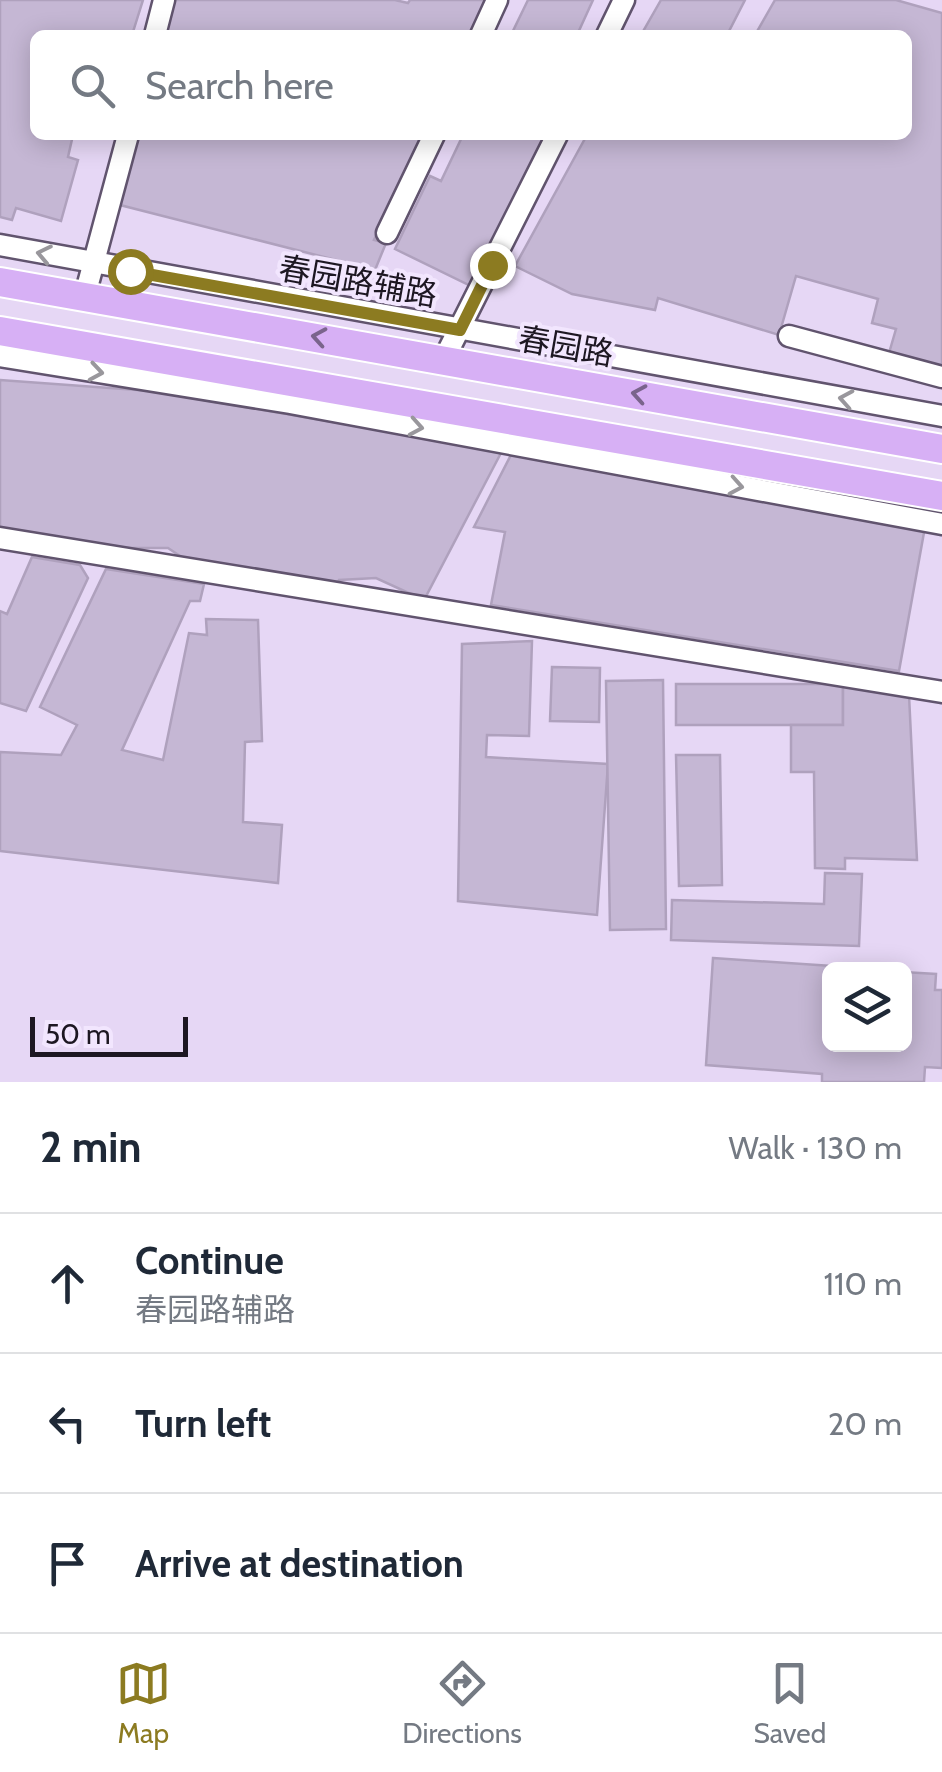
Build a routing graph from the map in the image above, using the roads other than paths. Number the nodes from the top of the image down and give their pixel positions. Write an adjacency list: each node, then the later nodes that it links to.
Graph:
1 (164, 0): 4 (street)
2 (497, 0): 5 (street)
3 (624, 0): 6 (street)
4 (156, 30)
5 (483, 30)
6 (609, 30)
7 (127, 140): 12 (street)
8 (432, 140): 10 (street)
9 (555, 140): 15 (street)
10 (387, 233)
11 (0, 245): 12 (street, 春园路辅路, one-way to 11)
12 (93, 264): 14 (street); 15 (street, 春园路辅路)
13 (0, 282): 14 (main road, 春园路)
14 (85, 295): 19 (main road, 春园路, one-way to 14)
15 (460, 330): 19 (street); 21 (street, 春园路辅路, one-way to 15)
16 (0, 331): 23 (main road)
17 (789, 336): 20 (street)
18 (0, 356): 24 (street, one-way to 24)
19 (444, 360): 22 (main road, 春园路, one-way to 19)
20 (942, 377)
21 (942, 416)
22 (942, 449)
23 (942, 496)
24 (942, 524)
25 (0, 538): 26 (street)
26 (942, 692)

